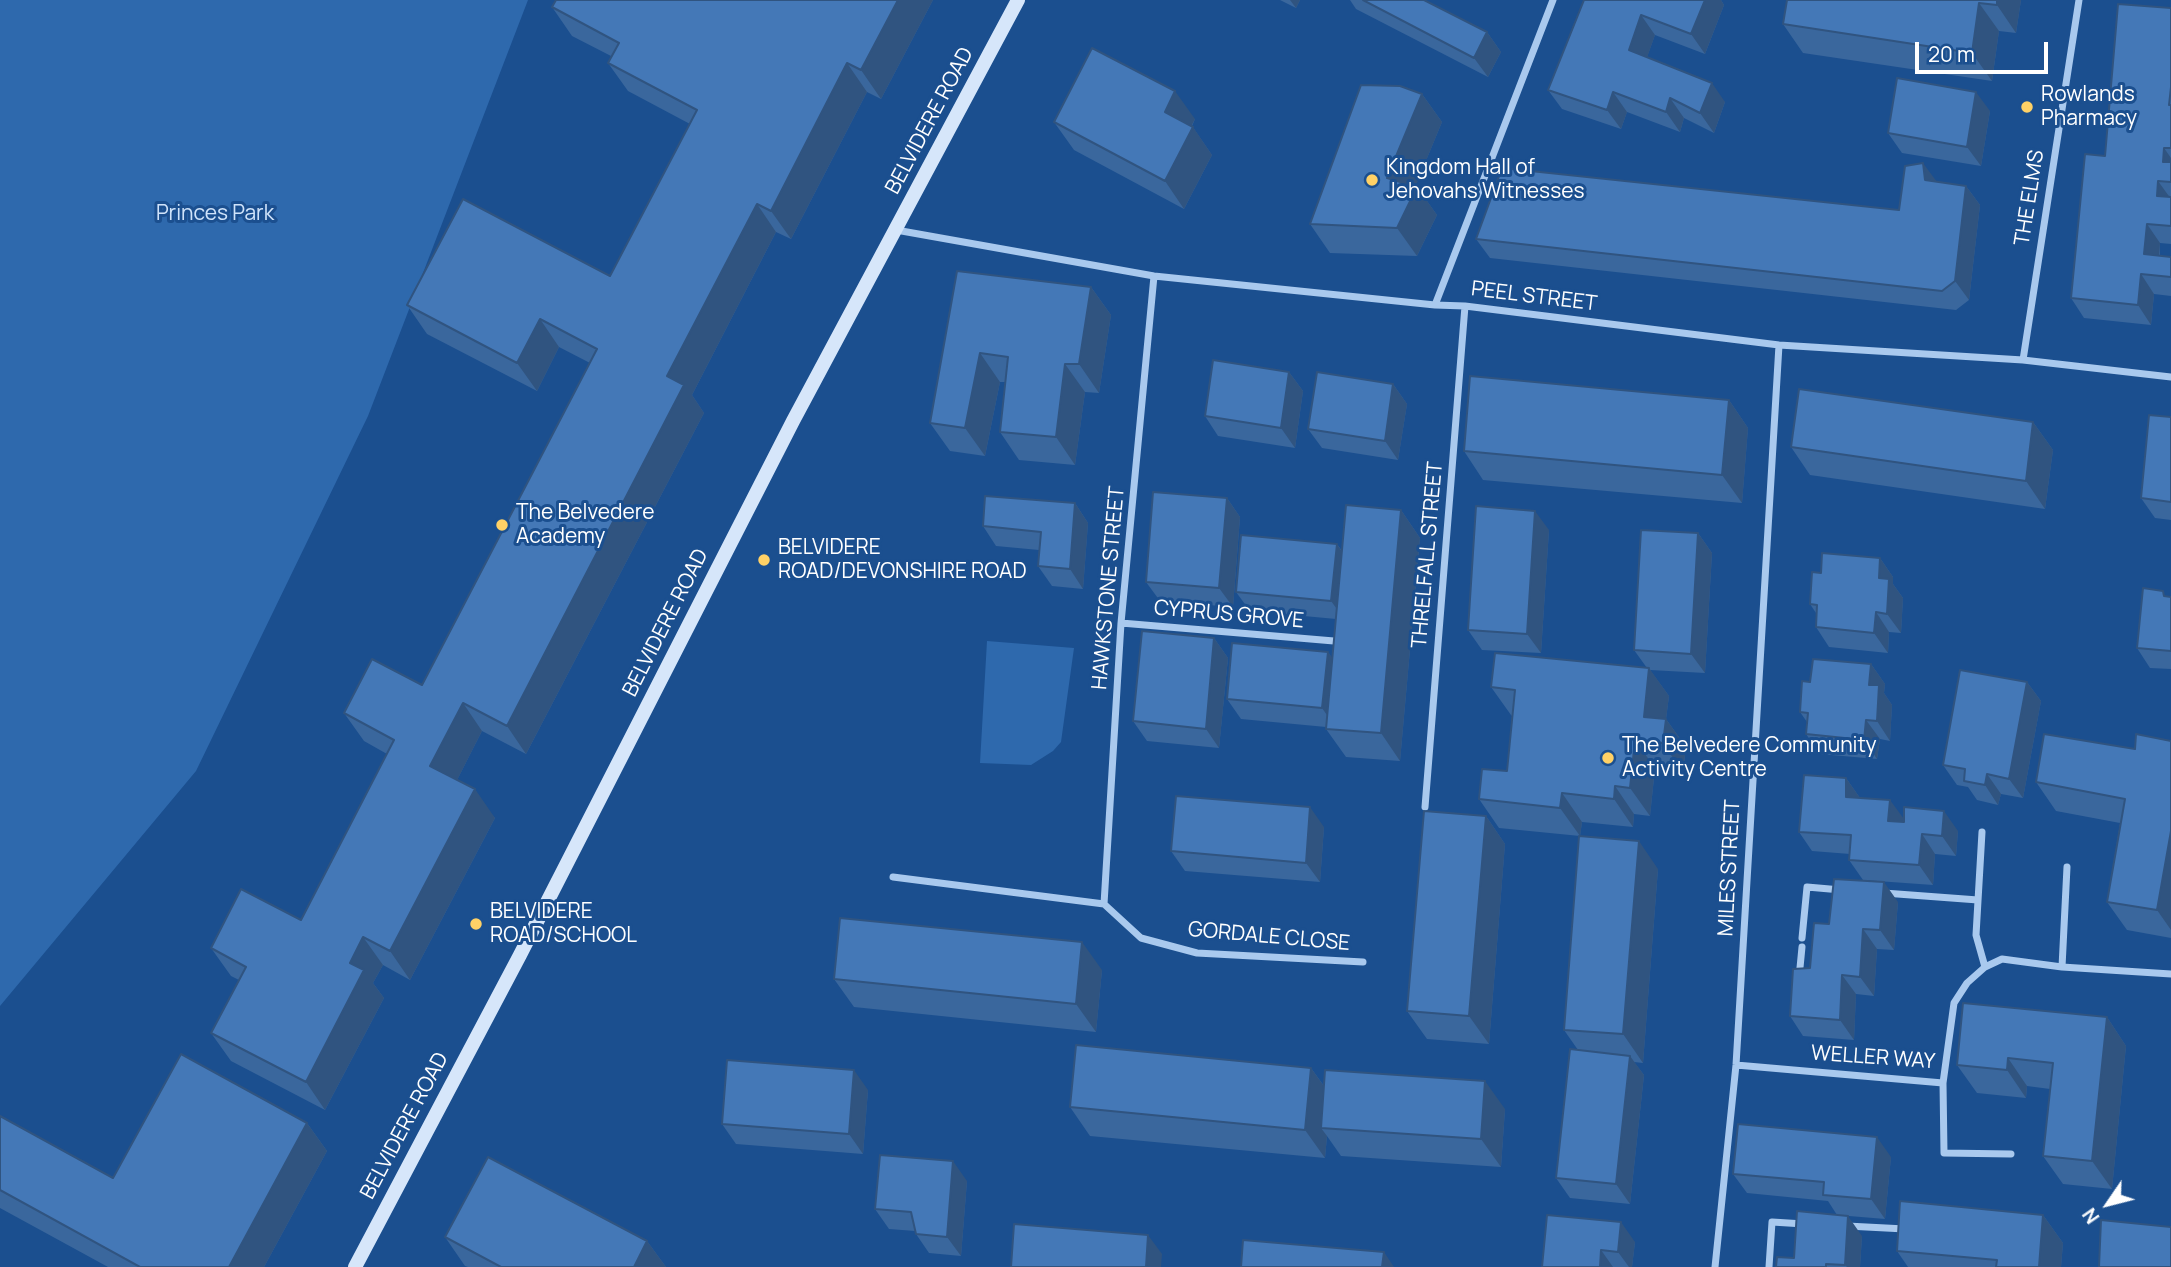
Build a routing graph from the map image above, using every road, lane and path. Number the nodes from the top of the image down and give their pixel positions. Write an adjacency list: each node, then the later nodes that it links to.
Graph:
1 (1018, 0): 4 (main road, BELVIDERE ROAD)
2 (1553, 0): 6 (street)
3 (2079, 0): 9 (street, THE ELMS)
4 (896, 230): 5 (street, PEEL STREET); 34 (main road, BELVIDERE ROAD)
5 (1154, 276): 6 (street, PEEL STREET); 11 (street, HAWKSTONE STREET)
6 (1435, 305): 7 (street, PEEL STREET)
7 (1465, 306): 8 (street, PEEL STREET); 13 (street, THRELFALL STREET)
8 (1779, 345): 9 (street, PEEL STREET); 28 (street, MILES STREET)
9 (2023, 360): 10 (street, PEEL STREET)
10 (2171, 377)
11 (1121, 624): 12 (street, CYPRUS GROVE); 20 (street, HAWKSTONE STREET)
12 (1334, 641)
13 (1425, 807)
14 (1982, 832): 19 (street)
15 (2067, 867): 25 (street)
16 (894, 877): 20 (street)
17 (1846, 890): 21 (street)
18 (1872, 892): 19 (street)
19 (1978, 900): 24 (street)
20 (1104, 904): 23 (street, GORDALE CLOSE)
21 (1802, 938)
22 (1802, 947): 27 (street)
23 (1363, 962)
24 (1985, 967): 25 (street); 29 (street, WELLER WAY)
25 (2062, 967): 26 (street)
26 (2171, 974)
27 (1799, 982)
28 (1736, 1065): 29 (street, WELLER WAY); 35 (street, MILES STREET)
29 (1943, 1083): 30 (street)
30 (2011, 1154)
31 (1810, 1224): 36 (street)
32 (1836, 1225): 33 (street)
33 (1913, 1229)
34 (355, 1267)
35 (1715, 1267)
36 (1769, 1267)

